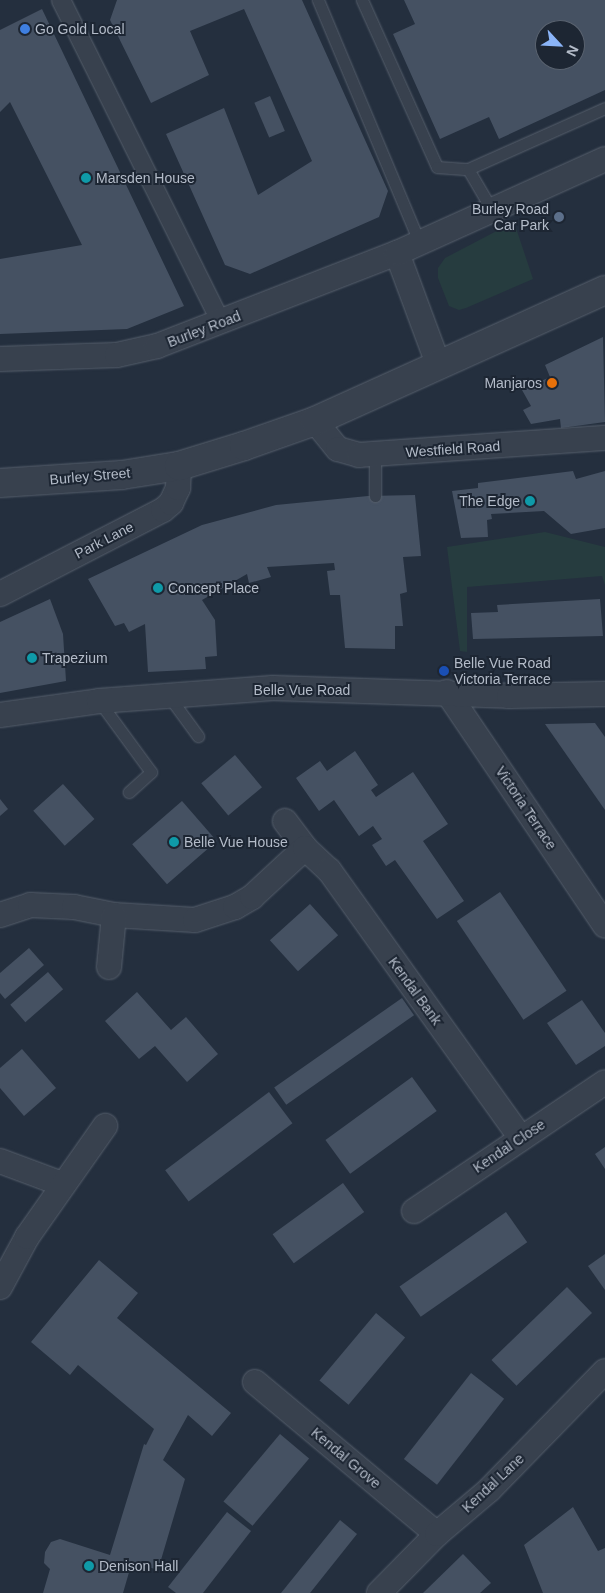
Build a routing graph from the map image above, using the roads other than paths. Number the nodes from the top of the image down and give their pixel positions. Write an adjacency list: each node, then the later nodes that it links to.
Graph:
1 (61, 0): 11 (street)
2 (318, 0): 8 (lane)
3 (362, 0): 6 (lane)
4 (605, 108): 6 (lane)
5 (605, 159): 7 (street, Burley Road)
6 (468, 169): 7 (lane)
7 (492, 210): 8 (street, Burley Road)
8 (419, 242): 9 (street, Burley Road)
9 (398, 253): 11 (street, Burley Road); 13 (street)
10 (605, 290): 13 (street)
11 (221, 322): 12 (street, Burley Road)
12 (0, 359)
13 (438, 364): 14 (street)
14 (315, 421): 16 (street, Westfield Road); 17 (street)
15 (605, 438): 16 (street, Westfield Road)
16 (375, 454): 19 (lane)
17 (179, 466): 18 (street, Burley Street); 20 (street, Park Lane)
18 (0, 483)
19 (375, 496)
20 (0, 594)
21 (447, 692): 22 (street, Belle Vue Road); 23 (street, Belle Vue Road); 32 (street, Victoria Terrace)
22 (605, 694)
23 (168, 695): 24 (street, Belle Vue Road); 26 (lane)
24 (98, 701): 25 (street, Belle Vue Road); 27 (lane)
25 (0, 715)
26 (198, 736)
27 (129, 792)
28 (285, 821): 29 (street, Kendal Bank)
29 (305, 848): 31 (street); 36 (street, Kendal Bank)
30 (0, 915): 31 (street)
31 (114, 915): 33 (street)
32 (605, 925)
33 (109, 967)
34 (605, 1082): 36 (street, Kendal Close)
35 (105, 1126): 38 (street)
36 (521, 1138): 39 (street, Kendal Close)
37 (0, 1162): 38 (street)
38 (62, 1184): 40 (street)
39 (414, 1211)
40 (0, 1287)
41 (605, 1371): 43 (street, Kendal Lane)
42 (255, 1382): 43 (street, Kendal Grove)
43 (438, 1534): 44 (street, Kendal Lane)
44 (379, 1593)

